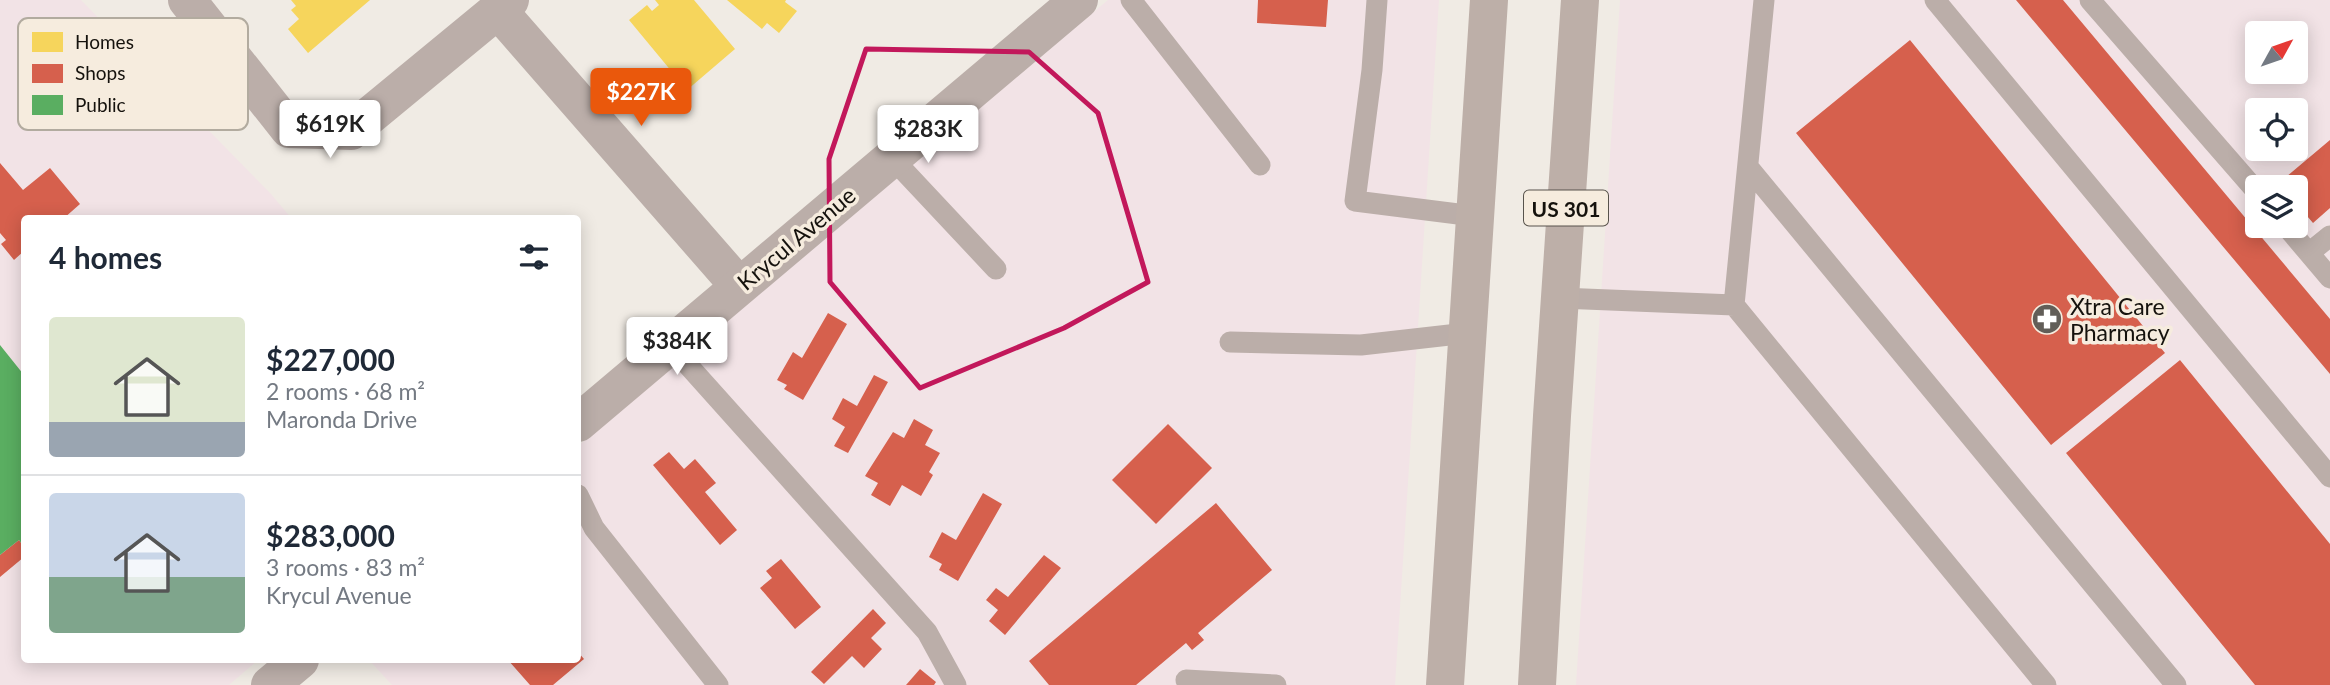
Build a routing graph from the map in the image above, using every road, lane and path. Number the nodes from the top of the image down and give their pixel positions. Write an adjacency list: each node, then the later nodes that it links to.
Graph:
1 (187, 0): 11 (street)
2 (1079, 0): 13 (street, Krycul Avenue)
3 (1131, 0): 14 (lane)
4 (1377, 0): 17 (lane)
5 (1489, 0): 17 (main road)
6 (1580, 0): 24 (main road, US 301)
7 (1764, 0): 15 (lane)
8 (1935, 0): 30 (lane)
9 (2090, 0): 16 (lane)
10 (504, 4): 12 (street); 23 (street)
11 (201, 18)
12 (248, 77)
13 (891, 157): 21 (lane); 23 (street, Krycul Avenue)
14 (1260, 165)
15 (1748, 167): 25 (lane); 41 (lane)
16 (2245, 178)
17 (1474, 216): 26 (main road)
18 (2330, 236): 20 (lane)
19 (2296, 238): 20 (lane)
20 (2309, 253): 22 (lane)
21 (996, 269)
22 (2330, 278)
23 (739, 286): 28 (street, Krycul Avenue)
24 (1560, 298): 25 (lane); 39 (main road, US 301)
25 (1734, 305): 40 (lane)
26 (1467, 333): 27 (lane); 38 (main road)
27 (1230, 342)
28 (669, 344): 29 (street, Krycul Avenue); 36 (lane)
29 (581, 420)
30 (2330, 477)
31 (581, 501): 35 (lane)
32 (296, 663): 34 (street)
33 (1186, 680): 37 (lane)
34 (270, 685)
35 (718, 685)
36 (956, 685)
37 (1276, 685)
38 (1444, 685)
39 (1537, 685)
40 (2046, 685)
41 (2176, 685)

